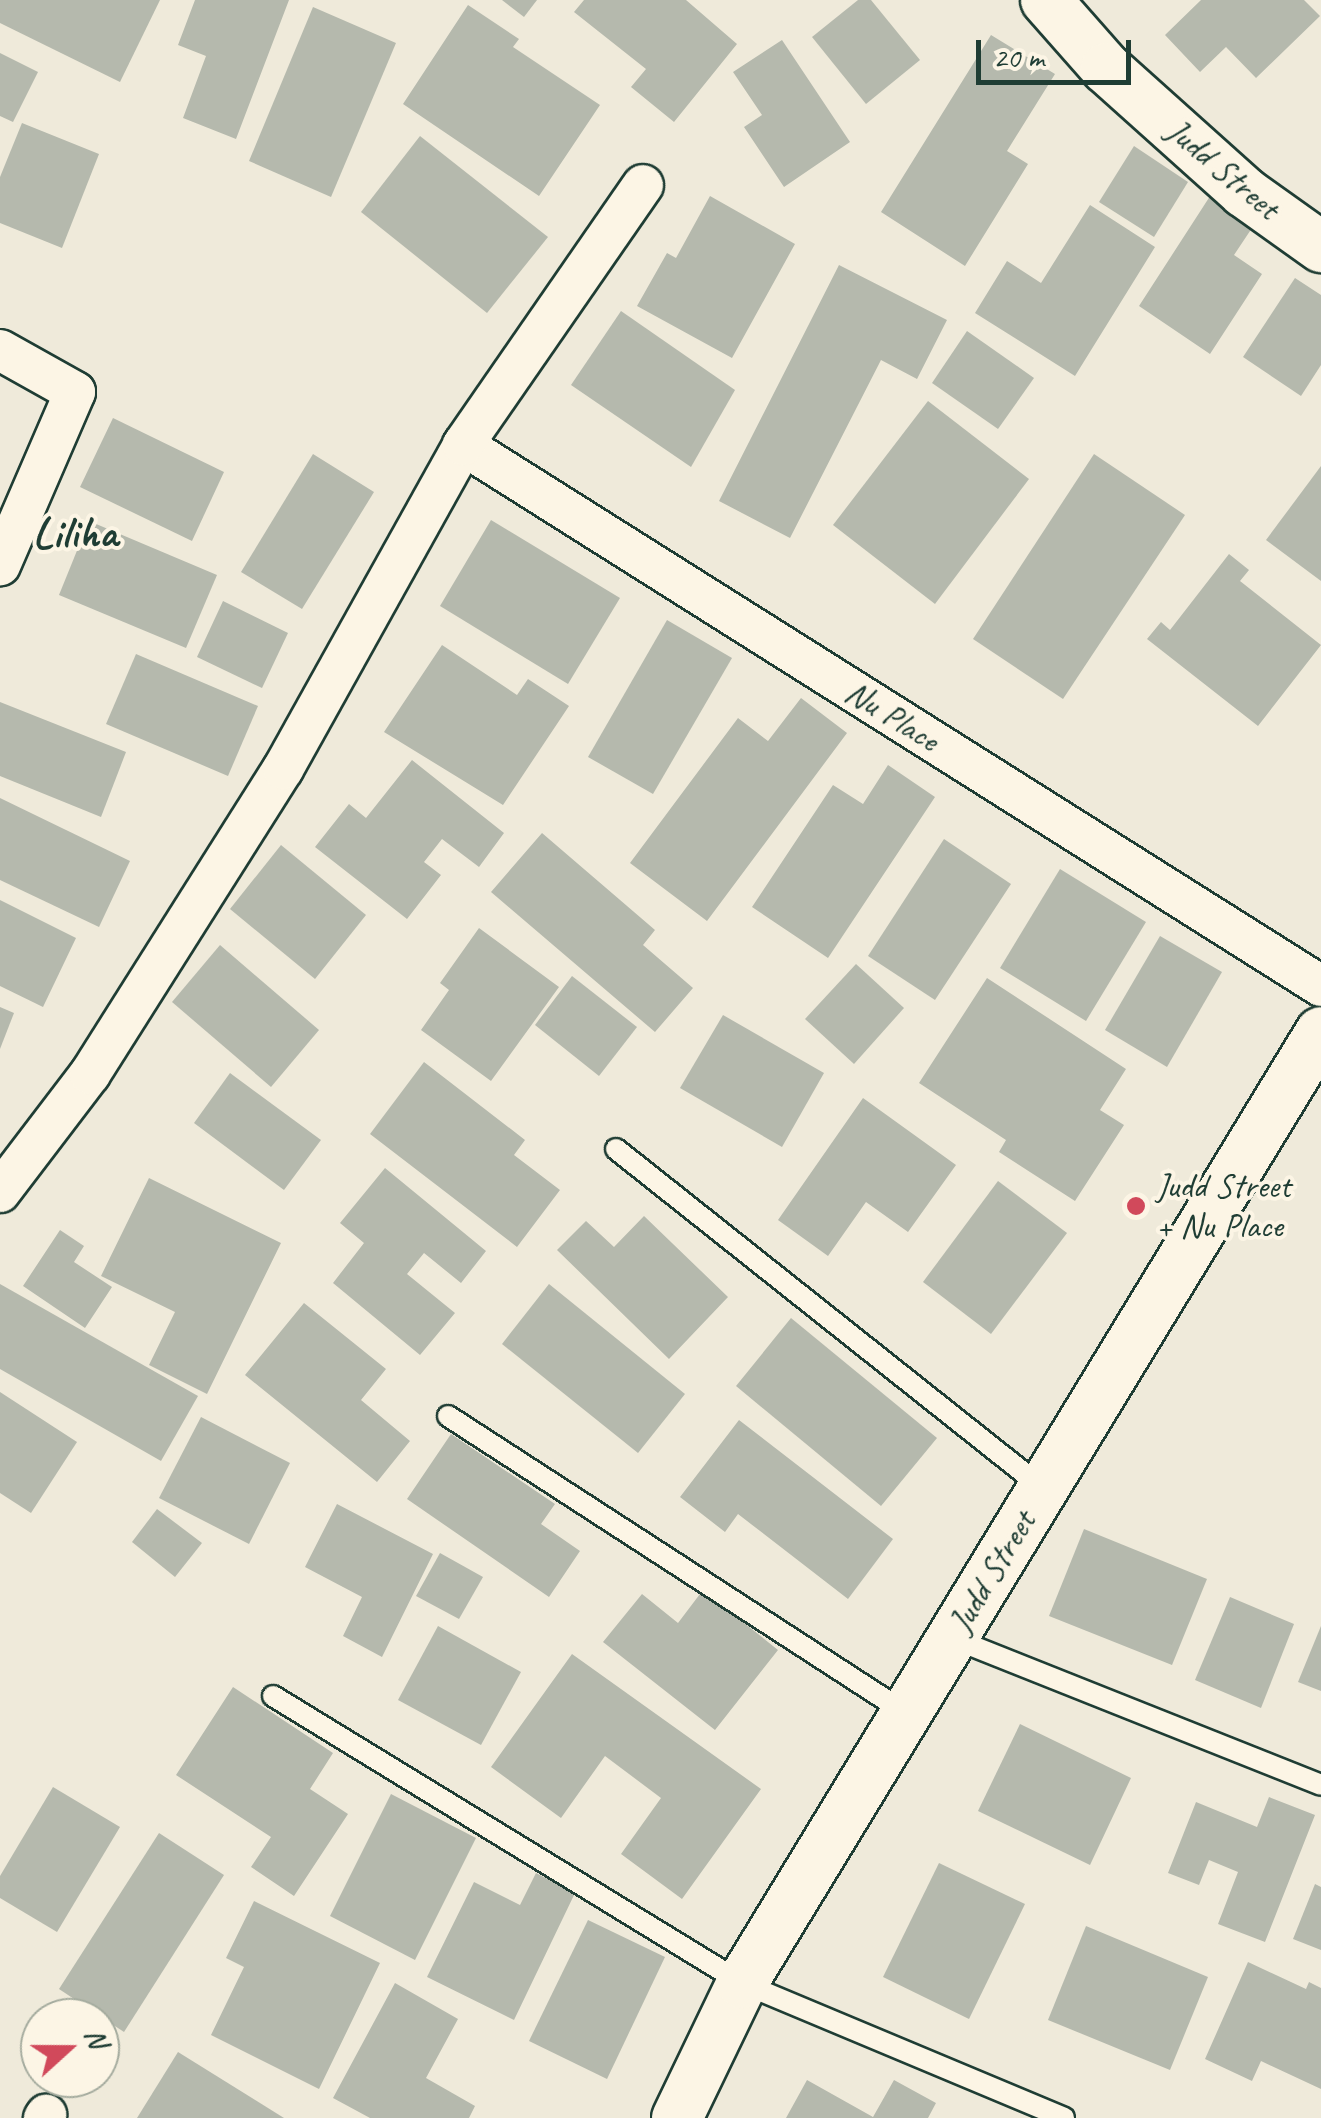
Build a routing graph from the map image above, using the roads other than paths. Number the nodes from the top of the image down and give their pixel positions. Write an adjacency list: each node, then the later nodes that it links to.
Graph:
1 (1046, 0): 3 (street, Judd Street)
2 (642, 185): 5 (street)
3 (1321, 247)
4 (0, 350): 6 (street)
5 (463, 445): 7 (street, Nu Place); 10 (street)
6 (0, 565)
7 (1321, 986)
8 (1321, 1032): 12 (street, Judd Street)
9 (616, 1149): 12 (lane)
10 (0, 1192)
11 (448, 1416): 15 (lane)
12 (1044, 1488): 13 (street, Judd Street)
13 (952, 1638): 15 (street, Judd Street); 16 (lane)
14 (274, 1696): 17 (lane)
15 (906, 1713): 17 (street, Judd Street)
16 (1321, 1785)
17 (742, 1983): 18 (street, Judd Street); 19 (lane)
18 (677, 2118)
19 (1064, 2118)

